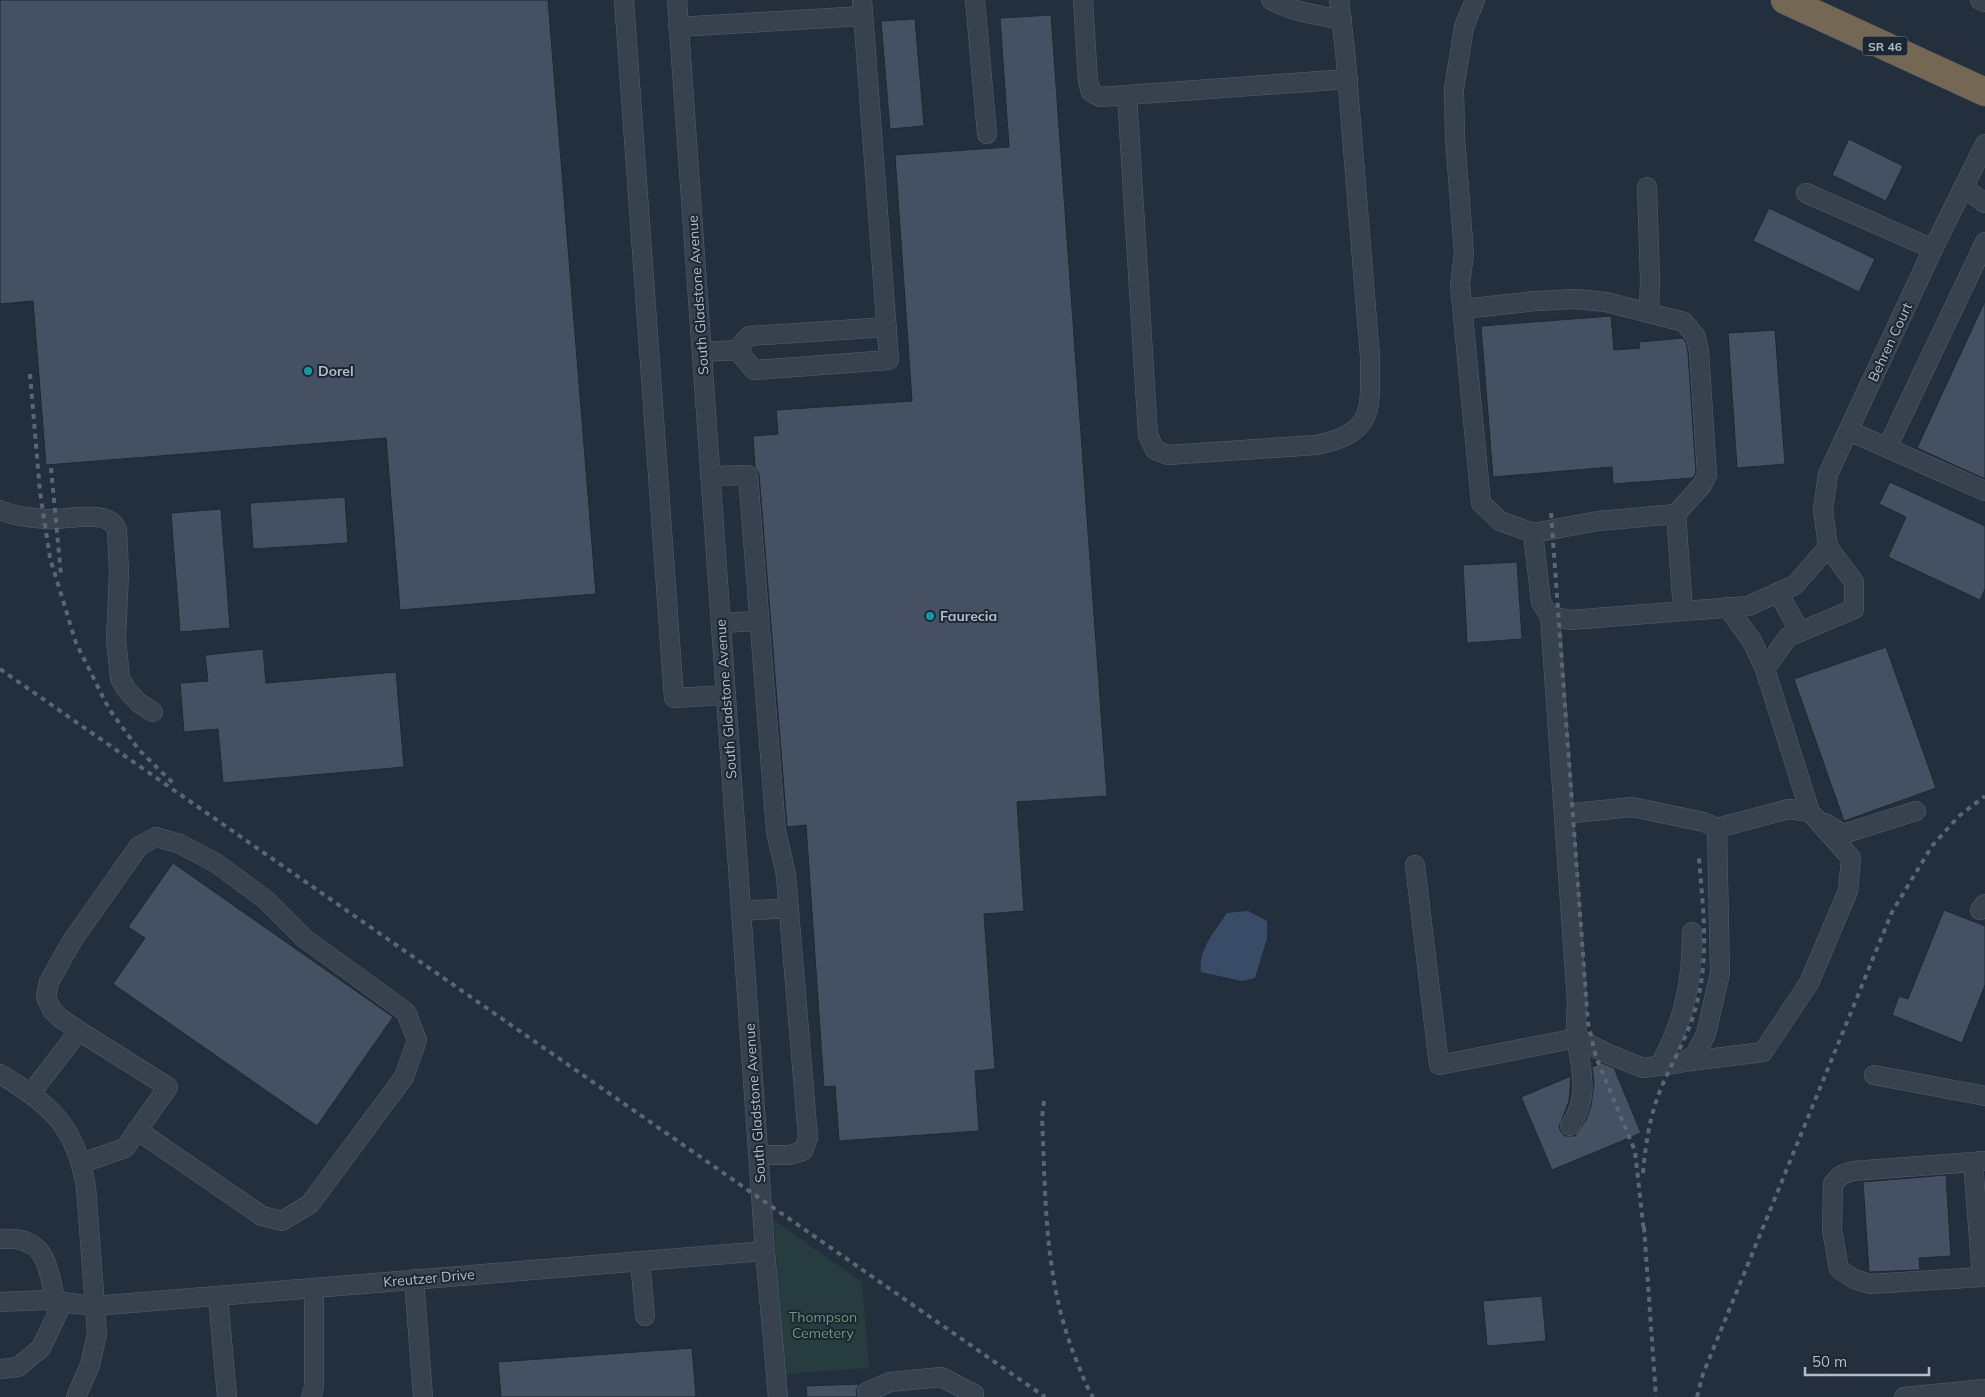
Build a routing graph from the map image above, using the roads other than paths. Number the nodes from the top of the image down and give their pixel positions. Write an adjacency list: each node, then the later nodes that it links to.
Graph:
1 (624, 0): 44 (street)
2 (676, 0): 11 (street, South Gladstone Avenue)
3 (975, 0): 15 (street)
4 (1083, 0): 14 (street)
5 (1271, 0): 10 (street)
6 (1339, 0): 10 (street)
7 (1475, 0): 23 (street)
8 (1785, 0): 13 (highway, SR 46)
9 (863, 8): 11 (street); 25 (street)
10 (1342, 20): 12 (street)
11 (678, 27): 27 (street, South Gladstone Avenue)
12 (1348, 79): 14 (street); 14 (street)
13 (1985, 92)
14 (1127, 94)
15 (987, 134)
16 (1985, 144): 18 (street, Behren Court)
17 (1646, 187): 24 (street)
18 (1964, 188): 20 (street); 22 (street, Behren Court)
19 (1806, 193): 22 (street)
20 (1985, 203)
21 (1985, 242): 29 (street)
22 (1933, 249): 28 (street, Behren Court)
23 (1463, 310): 24 (street); 34 (street)
24 (1649, 312): 33 (street)
25 (887, 327): 26 (street); 26 (street)
26 (737, 350): 27 (street)
27 (702, 352): 30 (street, South Gladstone Avenue)
28 (1849, 431): 29 (street); 35 (street, Behren Court)
29 (1887, 448): 31 (street)
30 (710, 476): 40 (street); 41 (street, South Gladstone Avenue)
31 (1985, 491)
32 (0, 510): 45 (street)
33 (1676, 514): 34 (street); 38 (street)
34 (1533, 533): 39 (street)
35 (1828, 547): 36 (street); 42 (street)
36 (1778, 592): 37 (street); 42 (street)
37 (1726, 607): 38 (street); 43 (street)
38 (1683, 611): 39 (street)
39 (1550, 616): 48 (street)
40 (759, 621): 41 (street); 51 (street)
41 (721, 623): 44 (street, South Gladstone Avenue)
42 (1800, 632): 43 (street)
43 (1765, 669): 47 (street)
44 (726, 695): 52 (street, South Gladstone Avenue)
45 (152, 712)
46 (1916, 811): 47 (street)
47 (1810, 812): 49 (street); 56 (street)
48 (1564, 814): 49 (street); 55 (street)
49 (1717, 828): 56 (street)
50 (1415, 865): 55 (street)
51 (789, 908): 52 (street); 64 (street)
52 (742, 911): 64 (street, South Gladstone Avenue)
53 (1692, 932): 57 (street)
54 (79, 1031): 60 (street); 63 (street); 63 (street)
55 (1577, 1038): 57 (street); 62 (street)
56 (1680, 1063): 57 (street)
57 (1660, 1065)
58 (0, 1074): 60 (street)
59 (1874, 1076): 61 (street)
60 (31, 1093): 66 (street)
61 (1985, 1096)
62 (1570, 1126)
63 (137, 1130): 66 (street)
64 (759, 1155): 68 (street, South Gladstone Avenue)
65 (1979, 1161): 70 (street); 70 (street)
66 (82, 1163): 76 (street)
67 (0, 1239): 75 (street)
68 (765, 1251): 69 (street, Kreutzer Drive); 85 (street, South Gladstone Avenue)
69 (640, 1261): 71 (street, Kreutzer Drive); 77 (street)
70 (1983, 1277)
71 (414, 1280): 72 (street, Kreutzer Drive); 84 (street)
72 (314, 1288): 73 (street, Kreutzer Drive); 83 (street)
73 (218, 1296): 76 (street, Kreutzer Drive); 82 (street)
74 (0, 1302): 75 (street, Kreutzer Drive)
75 (59, 1302): 76 (street, Kreutzer Drive); 78 (street)
76 (94, 1306): 81 (street)
77 (645, 1316)
78 (0, 1369)
79 (1985, 1389): 87 (street)
80 (867, 1392): 86 (street)
81 (76, 1397)
82 (227, 1397)
83 (311, 1397)
84 (423, 1397)
85 (778, 1397)
86 (974, 1397)
87 (1904, 1397)

